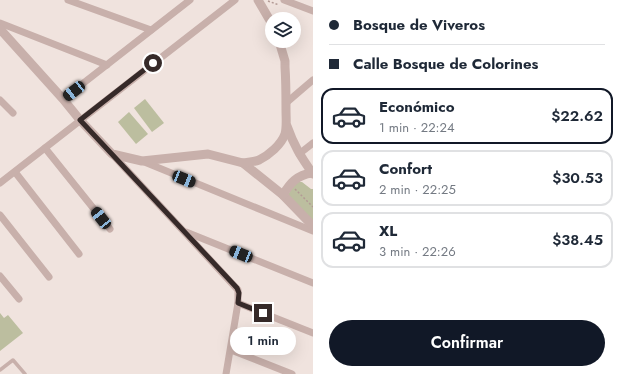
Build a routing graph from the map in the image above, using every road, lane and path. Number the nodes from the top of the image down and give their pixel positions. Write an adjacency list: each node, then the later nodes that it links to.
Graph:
1 (68, 0): 10 (street)
2 (190, 0): 10 (street)
3 (235, 0): 18 (street)
4 (258, 0): 7 (street)
5 (284, 0): 6 (street)
6 (313, 11)
7 (265, 12)
8 (0, 23): 12 (street)
9 (0, 29): 15 (street)
10 (151, 30): 12 (street)
11 (281, 48): 16 (street)
12 (107, 65): 15 (street)
13 (313, 80): 16 (street)
14 (0, 100): 17 (street)
15 (63, 100): 18 (street)
16 (286, 103): 19 (street)
17 (13, 114)
18 (80, 120): 21 (street); 22 (street)
19 (286, 124): 23 (street); 25 (street)
20 (313, 143): 23 (street)
21 (46, 148): 26 (street); 34 (street)
22 (112, 154): 24 (street); 35 (street)
23 (299, 154): 27 (street)
24 (142, 161): 25 (street); 36 (street)
25 (243, 163): 30 (street)
26 (15, 172): 28 (street); 37 (street)
27 (313, 173): 30 (street)
28 (0, 183)
29 (294, 188): 31 (path)
30 (283, 195): 33 (street)
31 (313, 207)
32 (0, 215): 39 (street)
33 (313, 226)
34 (110, 229)
35 (184, 231): 40 (street); 42 (street)
36 (313, 231)
37 (79, 254)
38 (0, 276): 41 (street)
39 (49, 277)
40 (313, 283)
41 (18, 299)
42 (238, 303): 43 (street); 44 (street)
43 (313, 333)
44 (231, 350): 47 (street); 48 (street)
45 (0, 370): 46 (lane)
46 (24, 374)
47 (226, 374)
48 (292, 374)

